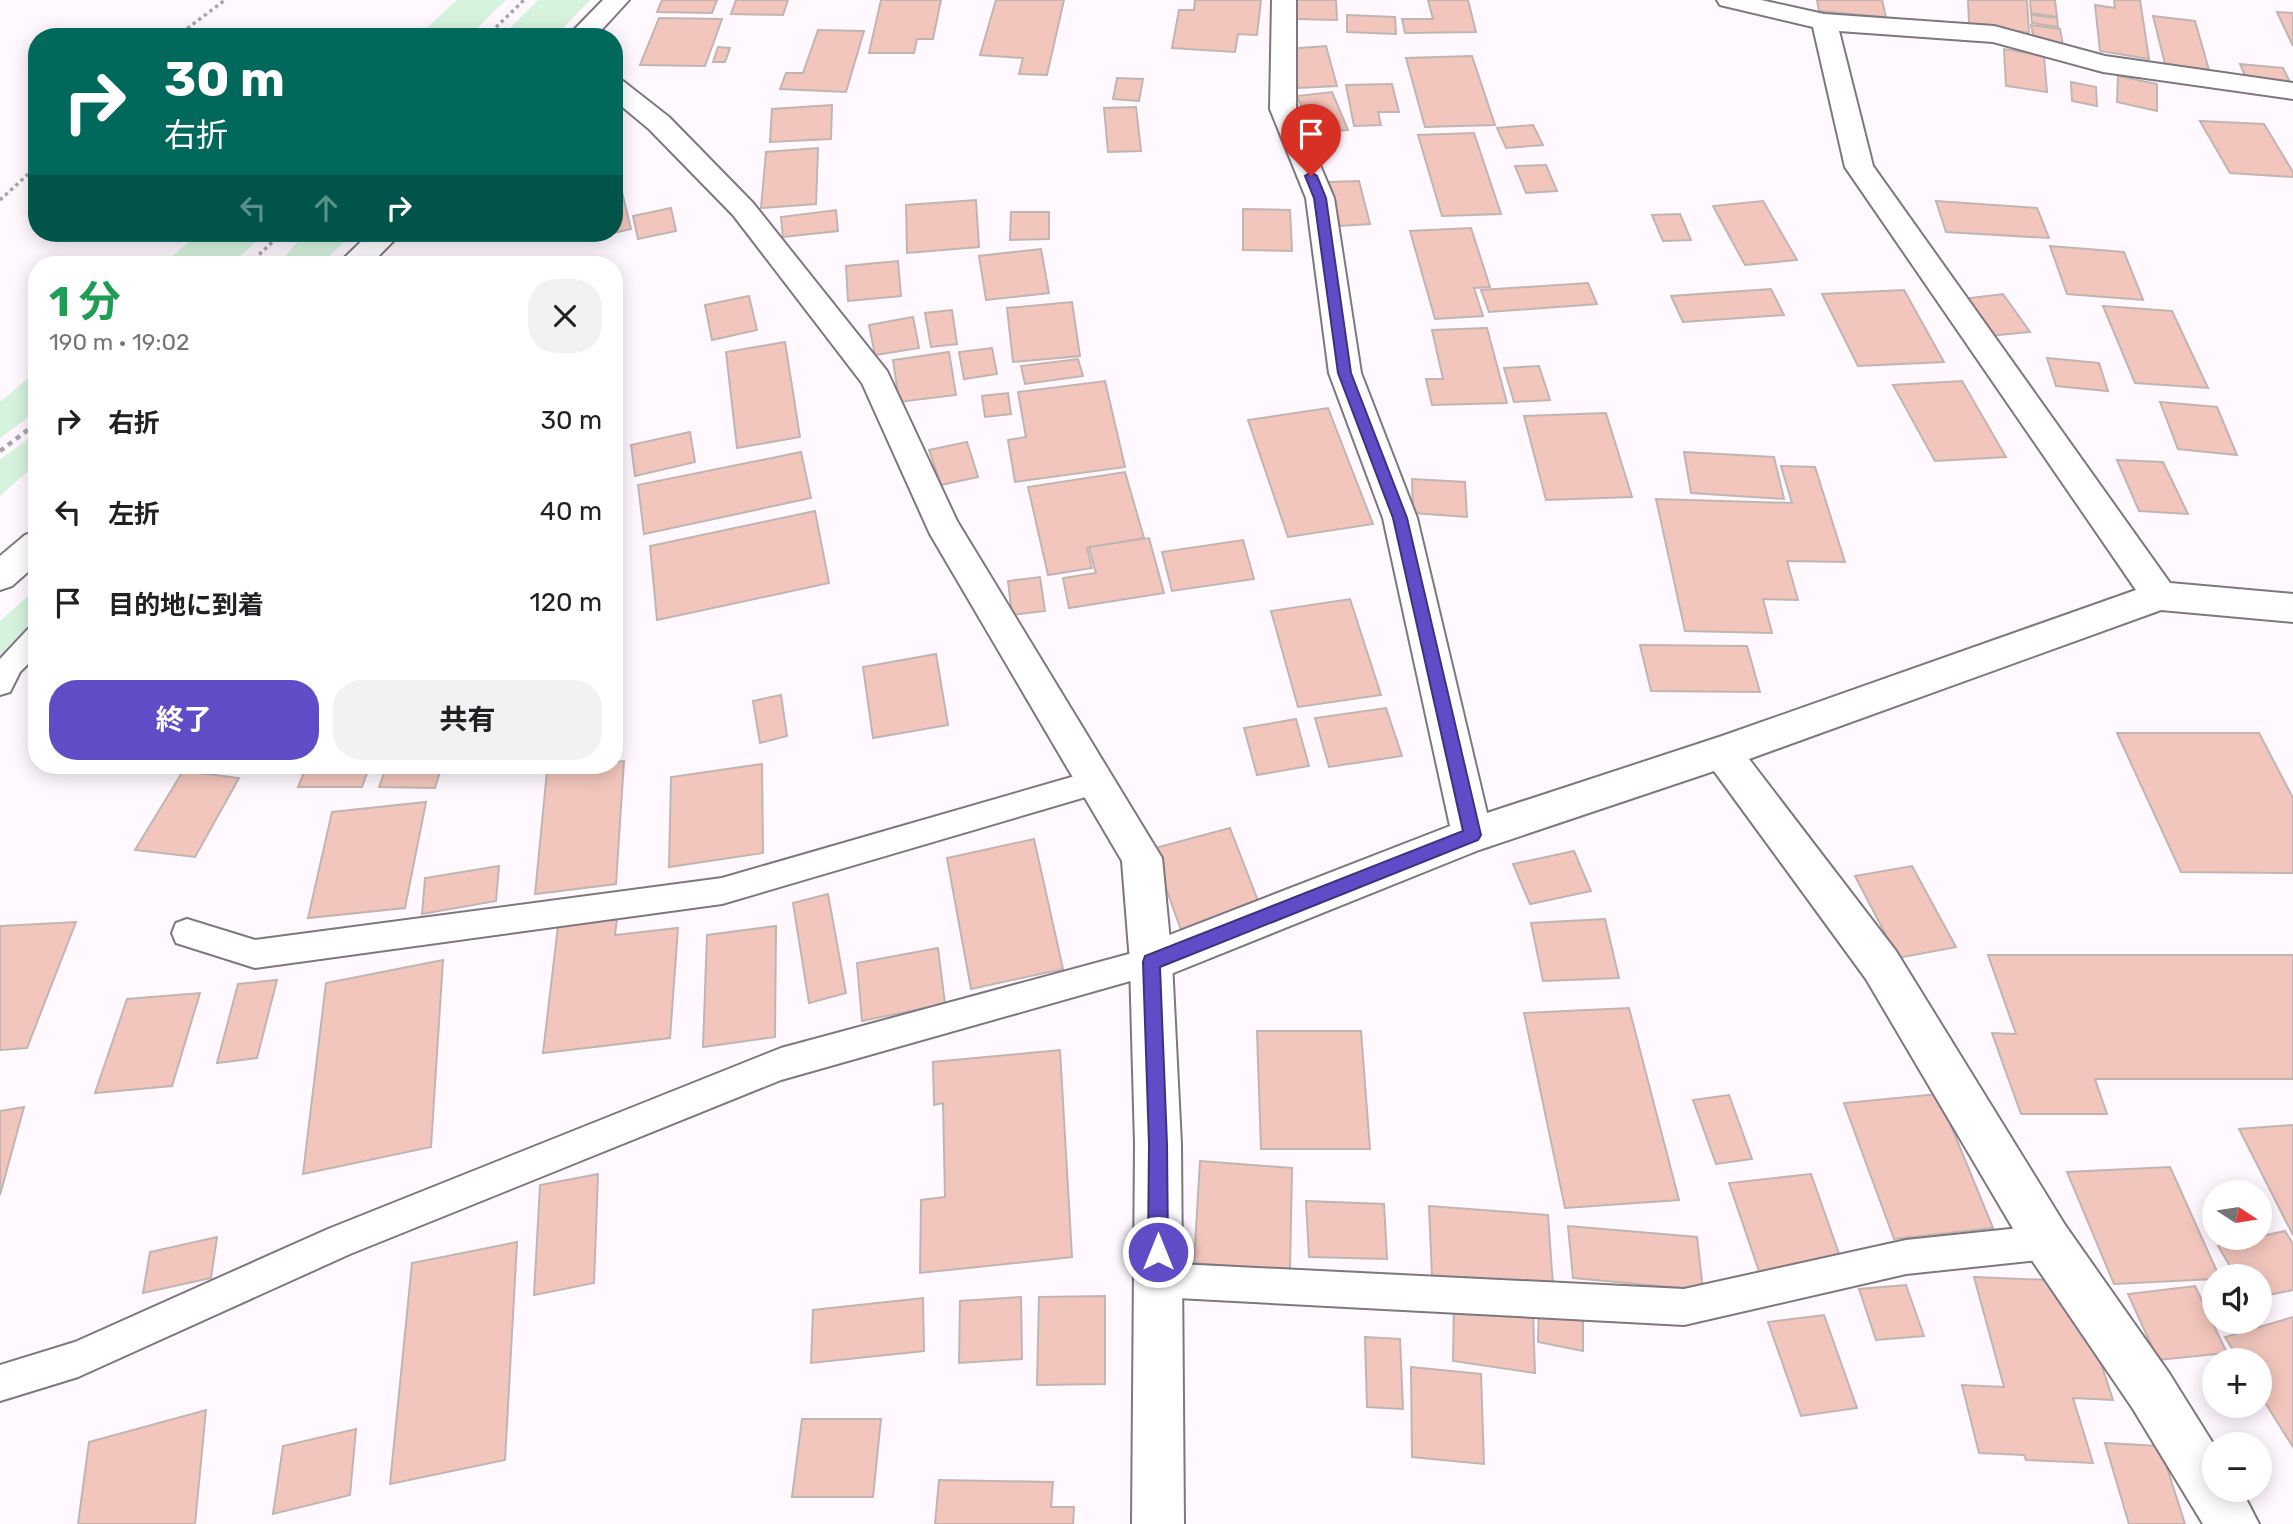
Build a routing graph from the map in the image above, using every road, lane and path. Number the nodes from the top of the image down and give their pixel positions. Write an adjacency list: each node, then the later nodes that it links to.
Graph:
1 (225, 0): 7 (path)
2 (524, 0): 8 (path)
3 (617, 0): 9 (street)
4 (1284, 0): 28 (street)
5 (1728, 0): 6 (street)
6 (1824, 22): 10 (street); 22 (street)
7 (188, 28)
8 (495, 28)
9 (589, 28)
10 (2293, 91)
11 (623, 94): 27 (street)
12 (28, 174): 13 (path)
13 (0, 200)
14 (272, 242): 16 (path)
15 (377, 242): 17 (street)
16 (258, 256)
17 (362, 256)
18 (28, 430): 19 (path)
19 (0, 451)
20 (28, 552): 21 (street)
21 (0, 576)
22 (2160, 596): 23 (street); 26 (street)
23 (2293, 608)
24 (28, 646): 25 (lane)
25 (0, 684)
26 (1722, 752): 28 (street); 31 (street)
27 (1096, 782): 29 (lane); 30 (street)
28 (1472, 835): 30 (street)
29 (187, 933)
30 (1151, 962): 32 (street); 33 (lane)
31 (2048, 1242): 32 (lane); 35 (street)
32 (1158, 1280): 34 (street)
33 (0, 1383)
34 (1158, 1524)
35 (2233, 1524)

